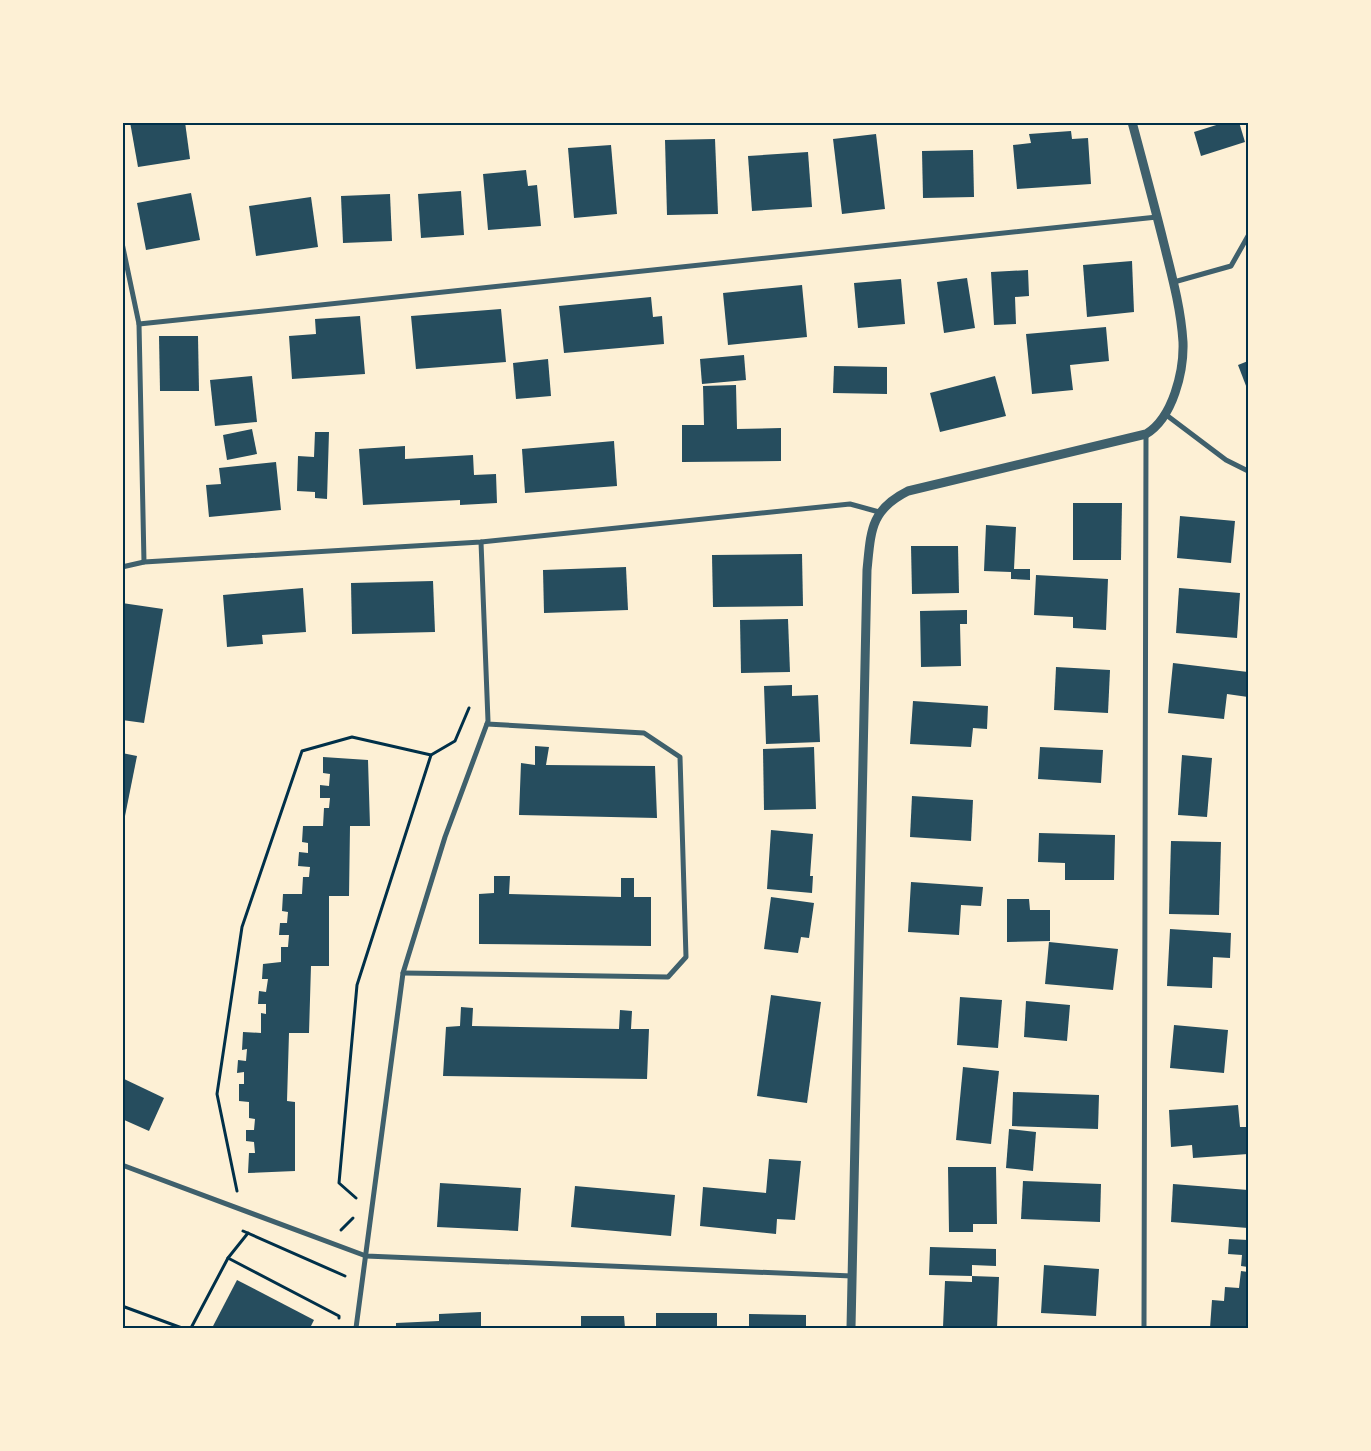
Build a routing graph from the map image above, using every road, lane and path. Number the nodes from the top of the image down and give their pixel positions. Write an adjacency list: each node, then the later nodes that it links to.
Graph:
1 (1132, 122): 2 (street)
2 (1157, 217): 5 (street); 6 (street)
3 (1248, 236): 5 (street)
4 (122, 243): 6 (street)
5 (1174, 282): 7 (street)
6 (139, 324): 12 (street)
7 (1165, 414): 8 (street); 9 (street)
8 (1146, 434): 10 (street); 37 (street)
9 (1248, 472)
10 (879, 512): 11 (street); 27 (street)
11 (482, 542): 12 (street); 15 (street)
12 (144, 562): 13 (street)
13 (122, 566)
14 (470, 705): 16 (path)
15 (487, 724): 17 (street); 17 (street)
16 (431, 755): 19 (path); 20 (path)
17 (403, 973): 25 (street)
18 (122, 1165): 25 (street)
19 (239, 1199)
20 (360, 1203)
21 (355, 1216): 24 (path)
22 (239, 1230): 23 (path)
23 (248, 1233): 26 (path); 28 (path)
24 (338, 1233)
25 (366, 1256): 27 (street); 35 (street)
26 (228, 1258): 31 (path); 34 (path)
27 (852, 1276): 36 (street)
28 (344, 1283)
29 (122, 1306): 33 (path)
30 (340, 1308): 31 (path)
31 (339, 1316): 32 (path)
32 (338, 1322)
33 (182, 1328)
34 (191, 1328)
35 (356, 1328)
36 (851, 1328)
37 (1144, 1328)

